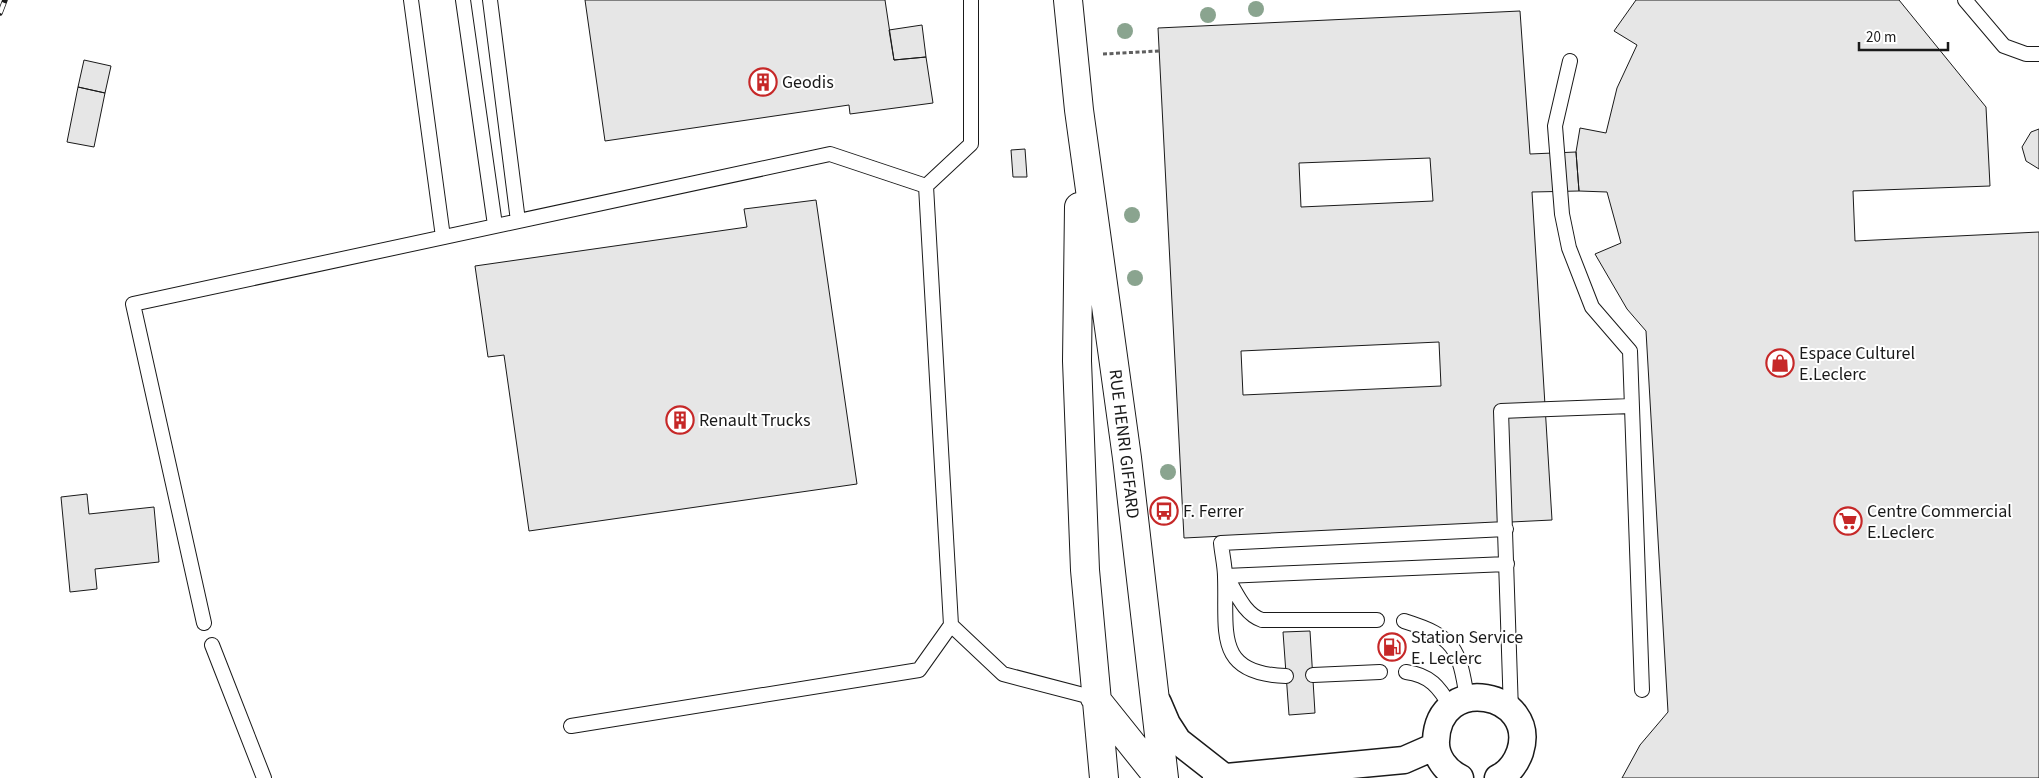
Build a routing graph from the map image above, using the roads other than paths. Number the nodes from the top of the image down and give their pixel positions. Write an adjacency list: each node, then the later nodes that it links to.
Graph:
1 (411, 0): 13 (lane)
2 (463, 0): 12 (lane)
3 (490, 0): 11 (lane)
4 (971, 0): 10 (lane)
5 (1068, 0): 9 (street, RUE HENRI GIFFARD)
6 (1965, 0): 7 (lane)
7 (2039, 54)
8 (1570, 62): 14 (lane)
9 (1079, 110): 27 (street, RUE HENRI GIFFARD); 29 (street, RUE HENRI GIFFARD)
10 (926, 186): 11 (lane); 21 (lane)
11 (518, 221): 12 (lane)
12 (496, 225): 13 (lane)
13 (443, 237): 20 (lane)
14 (1631, 406): 15 (lane); 28 (lane)
15 (1506, 529): 16 (lane); 17 (lane)
16 (1507, 564): 17 (lane); 31 (lane)
17 (1226, 576): 18 (lane); 26 (lane)
18 (1377, 620)
19 (1404, 621): 30 (lane)
20 (204, 623)
21 (951, 625): 29 (lane); 32 (lane)
22 (212, 645): 36 (lane)
23 (1380, 672): 25 (lane)
24 (1406, 672): 30 (lane)
25 (1313, 675)
26 (1286, 676)
27 (1152, 688): 40 (street, RUE HENRI GIFFARD); 41 (street)
28 (1642, 690)
29 (1096, 698): 33 (street, RUE HENRI GIFFARD); 39 (street)
30 (1459, 702): 31 (street); 34 (street)
31 (1512, 711): 35 (street)
32 (571, 726)
33 (1101, 745): 37 (street); 38 (street, RUE HENRI GIFFARD)
34 (1436, 746): 41 (street); 42 (street)
35 (1501, 777)
36 (264, 778)
37 (1094, 778)
38 (1104, 778)
39 (1159, 778)
40 (1164, 778)
41 (1220, 778)
42 (1460, 778)

